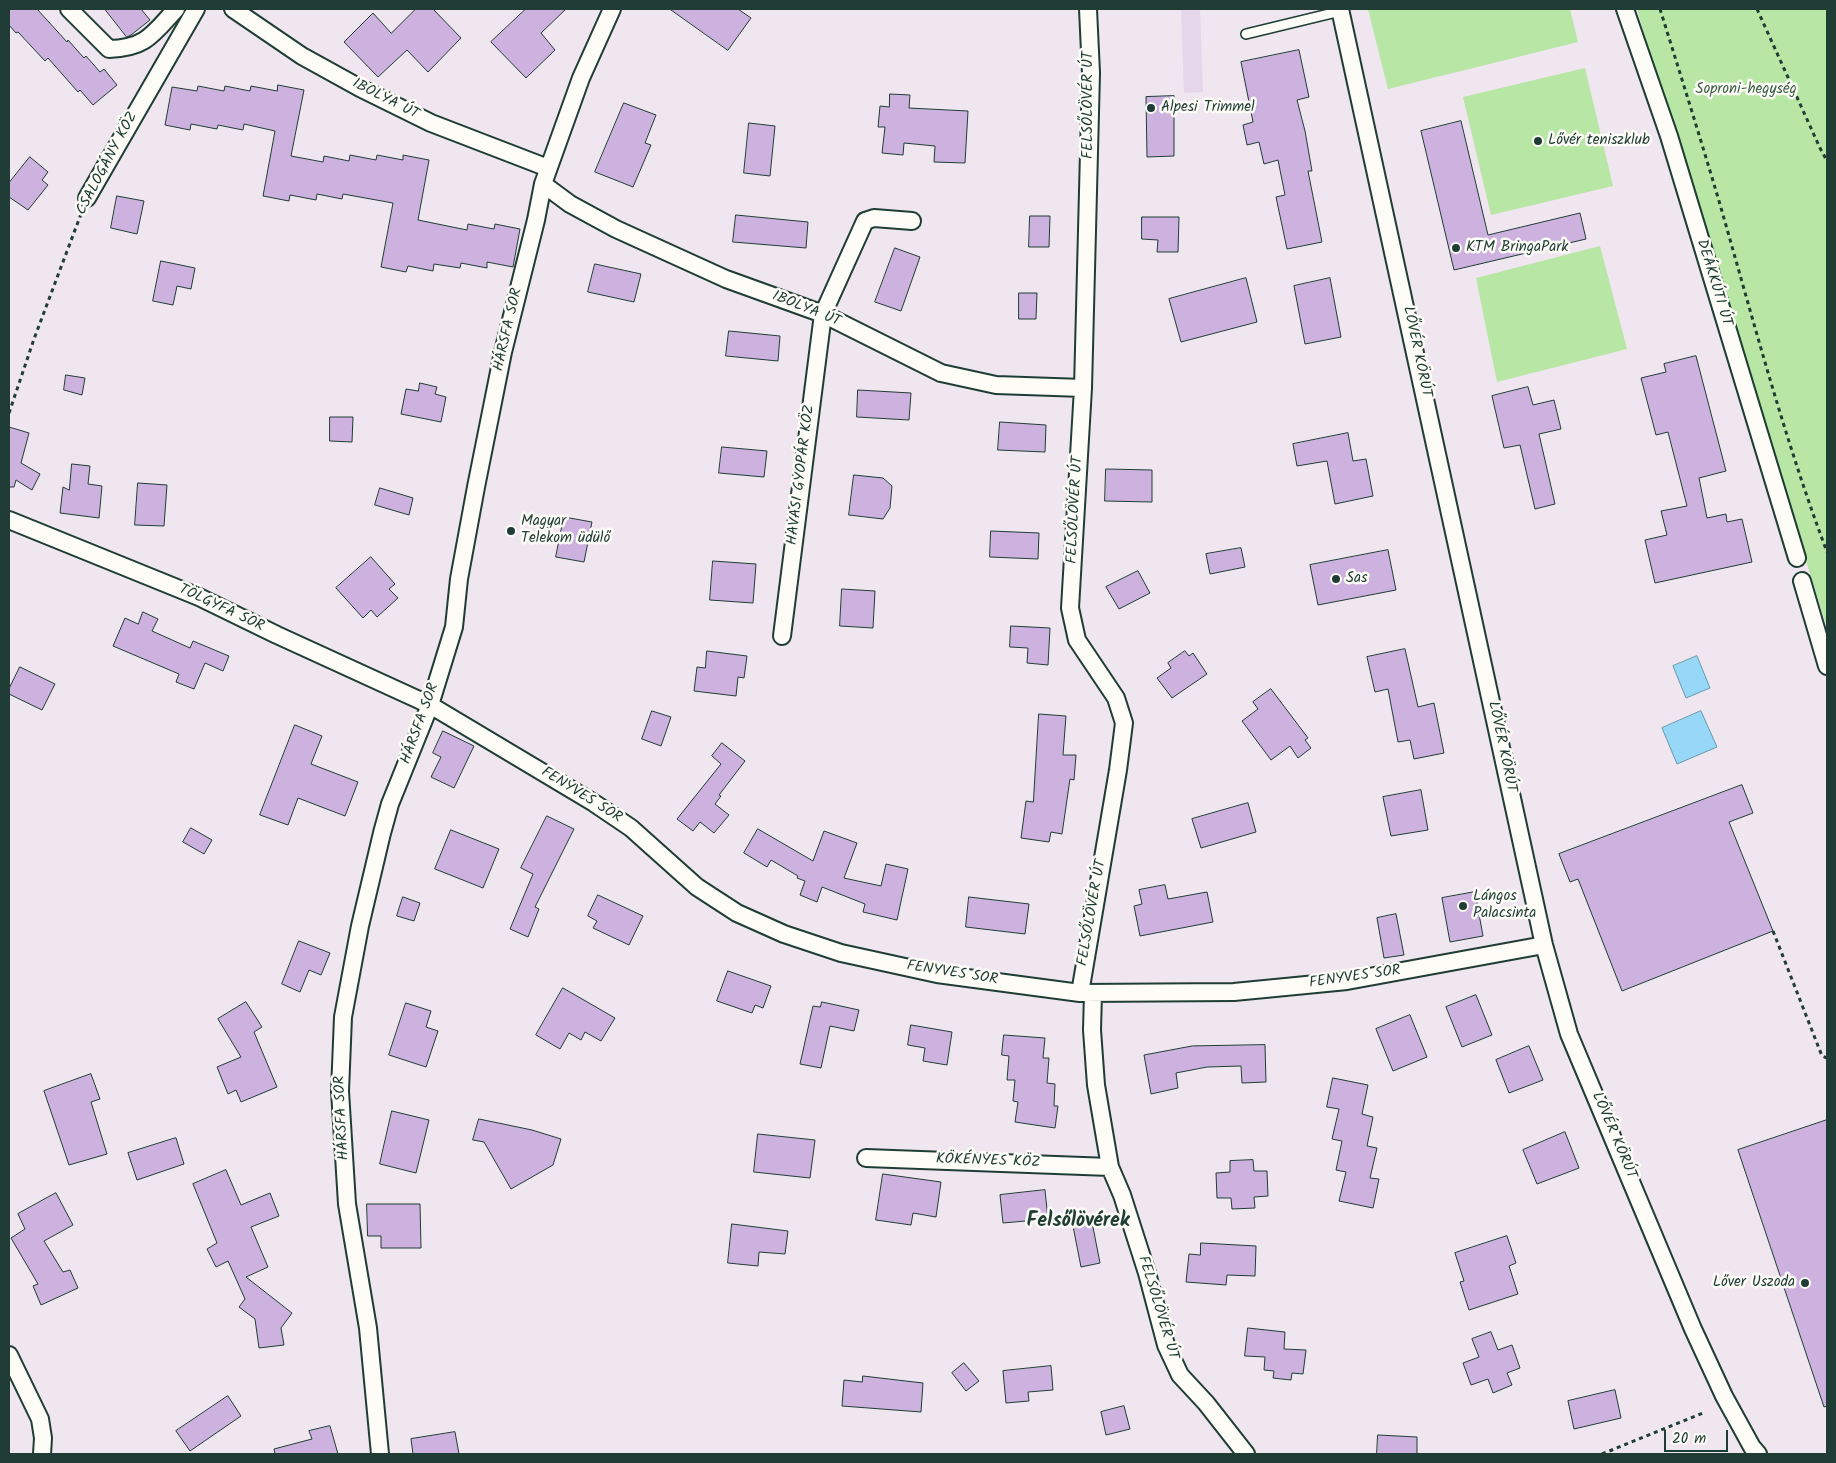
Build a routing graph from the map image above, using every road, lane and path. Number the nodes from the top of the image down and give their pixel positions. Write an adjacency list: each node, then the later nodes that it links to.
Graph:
1 (68, 9): 2 (street)
2 (176, 9)
3 (196, 9): 14 (street, CSALOGÁNY KÖZ)
4 (233, 9): 13 (street, IBOLYA ÚT)
5 (612, 9): 13 (street, HÁRSFA SOR)
6 (1088, 9): 17 (street, FELSŐLÖVÉR ÚT)
7 (1625, 9): 21 (street, DEÁKKÚTI ÚT)
8 (1660, 9): 20 (path)
9 (1756, 9): 12 (path)
10 (1341, 10): 11 (lane); 27 (street, LŐVÉR KÖRÚT)
11 (1246, 34)
12 (1827, 161)
13 (545, 176): 16 (street, IBOLYA ÚT); 25 (street, HÁRSFA SOR)
14 (87, 198): 18 (path, CSALOGÁNY KÖZ)
15 (912, 221): 16 (street, HAVASI GYOPÁR KÖZ)
16 (823, 314): 17 (street, IBOLYA ÚT); 23 (street, HAVASI GYOPÁR KÖZ)
17 (1084, 388): 28 (street, FELSŐLÖVÉR ÚT)
18 (9, 413)
19 (9, 520): 25 (street, TÖLGYFA SOR)
20 (1827, 552)
21 (1797, 558)
22 (1802, 581): 24 (street)
23 (782, 636)
24 (1827, 666)
25 (430, 705): 28 (street, FENYVES SOR); 35 (street, HÁRSFA SOR)
26 (1773, 931): 29 (path)
27 (1544, 945): 28 (street, FENYVES SOR); 38 (street, LŐVÉR KÖRÚT)
28 (1087, 993): 31 (street, FELSŐLÖVÉR ÚT)
29 (1827, 1058)
30 (866, 1158): 31 (street, KÖKÉNYES KÖZ)
31 (1110, 1167): 36 (street, FELSŐLÖVÉR ÚT)
32 (9, 1355): 34 (street)
33 (1704, 1413): 37 (path)
34 (42, 1454)
35 (380, 1454)
36 (1246, 1454)
37 (1602, 1454)
38 (1758, 1454)

